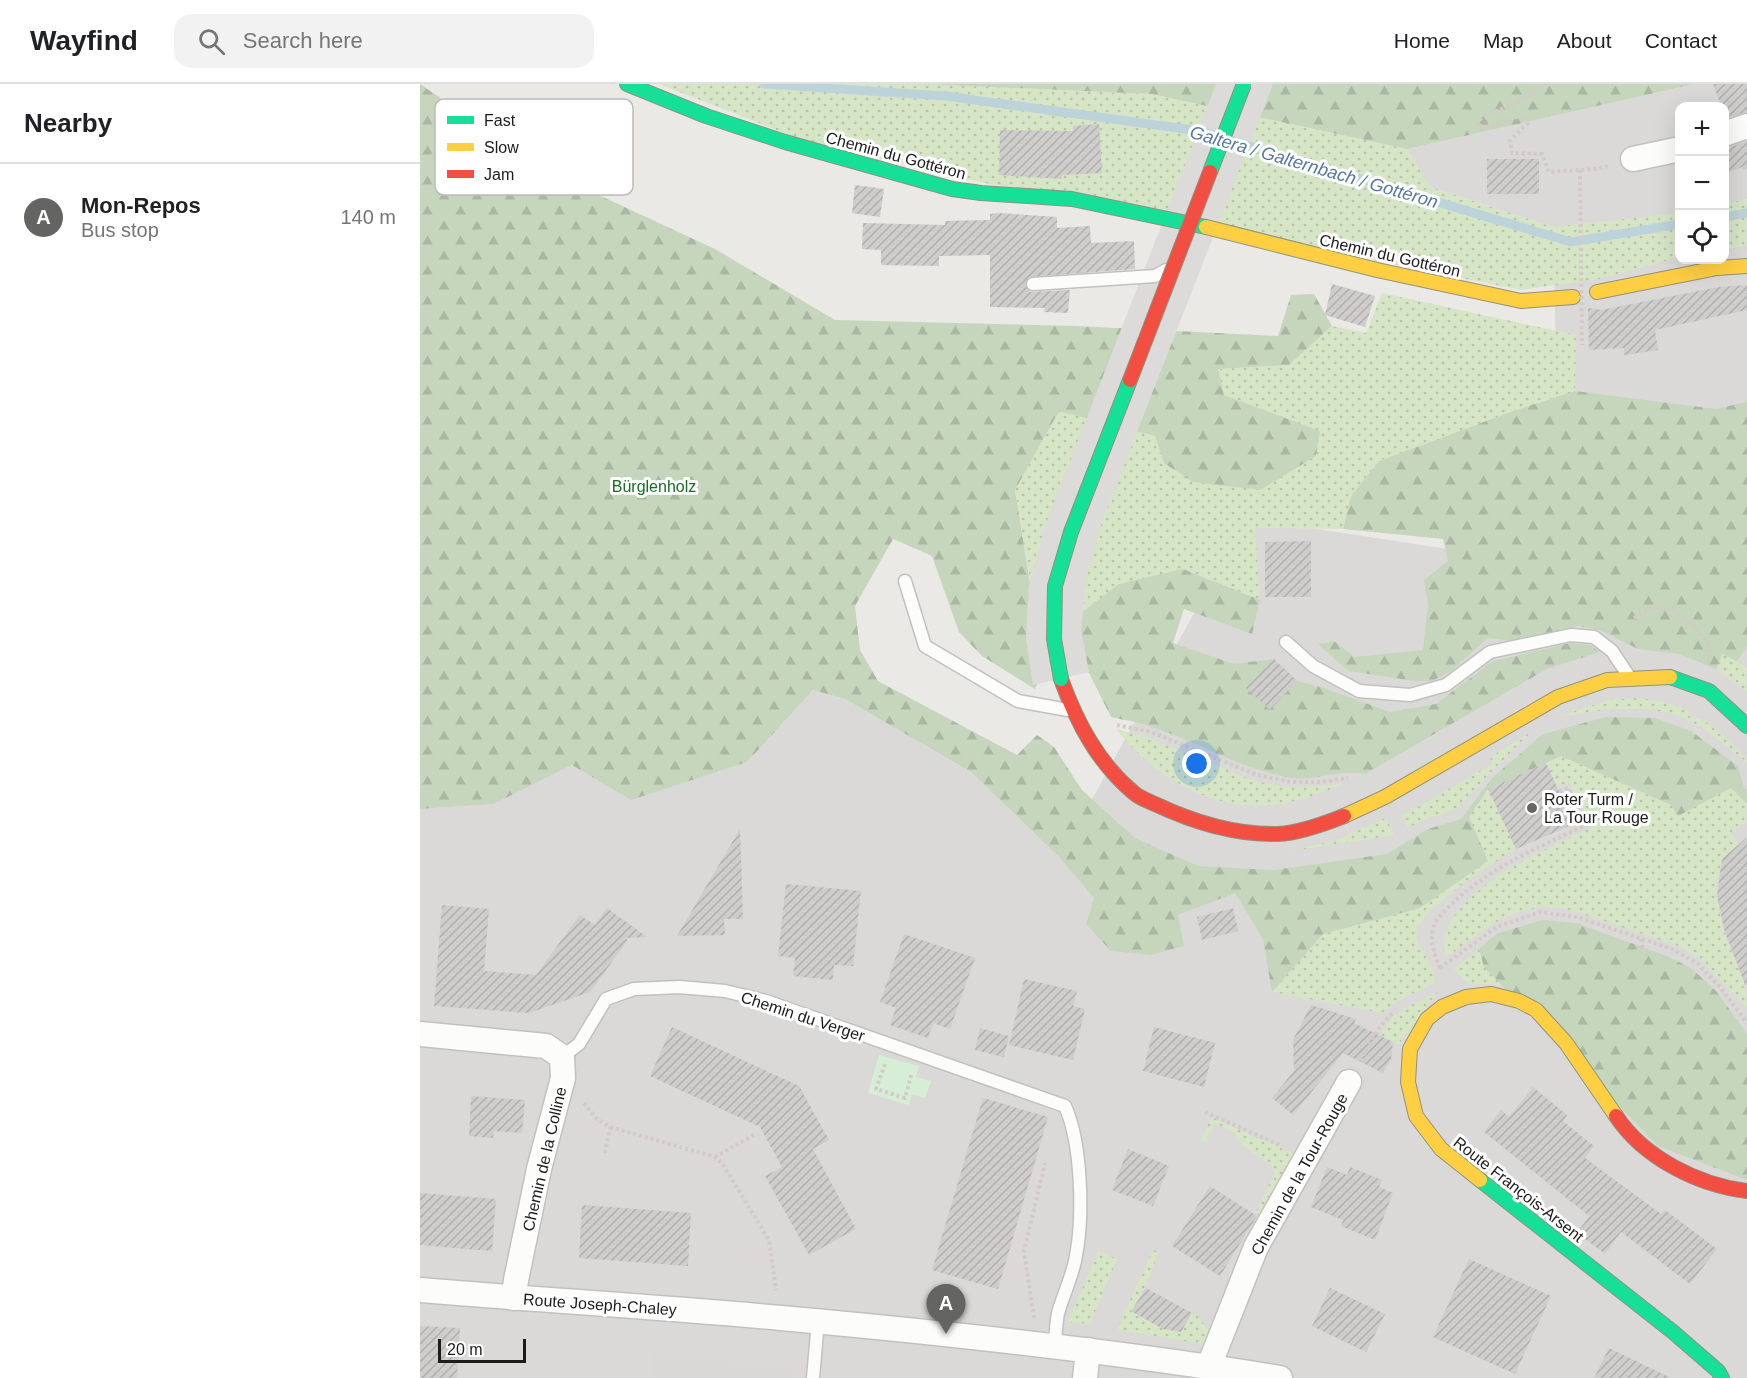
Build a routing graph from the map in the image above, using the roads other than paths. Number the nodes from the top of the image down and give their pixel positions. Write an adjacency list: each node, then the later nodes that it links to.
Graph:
1 (627, 84): 7 (street, Chemin du Gottéron)
2 (1244, 84): 15 (street, bridge)
3 (1747, 126): 4 (street)
4 (1729, 133)
5 (1675, 150): 6 (street)
6 (1633, 159)
7 (1202, 226): 9 (lane); 11 (street, Chemin du Gottéron)
8 (1747, 266): 10 (street)
9 (1033, 284)
10 (1597, 292)
11 (1573, 297)
12 (905, 581): 15 (lane)
13 (1286, 642): 14 (lane)
14 (1630, 679): 15 (street); 16 (street)
15 (1072, 710)
16 (1747, 726)
17 (420, 1034): 18 (street)
18 (563, 1067): 22 (street, Chemin de la Colline); 24 (lane, Chemin du Verger)
19 (1349, 1083): 26 (street, Chemin de la Tour-Rouge)
20 (1747, 1191): 30 (street, Route François-Arsent)
21 (420, 1290): 22 (street, Route Joseph-Chaley)
22 (514, 1298): 23 (street, Route Joseph-Chaley)
23 (818, 1321): 24 (street, Route Joseph-Chaley); 27 (lane)
24 (1054, 1346): 25 (street, Route Joseph-Chaley)
25 (1088, 1350): 26 (street, Route Joseph-Chaley); 28 (street)
26 (1209, 1366): 29 (street, Route Joseph-Chaley)
27 (813, 1378)
28 (1085, 1378)
29 (1280, 1378)
30 (1722, 1378)

